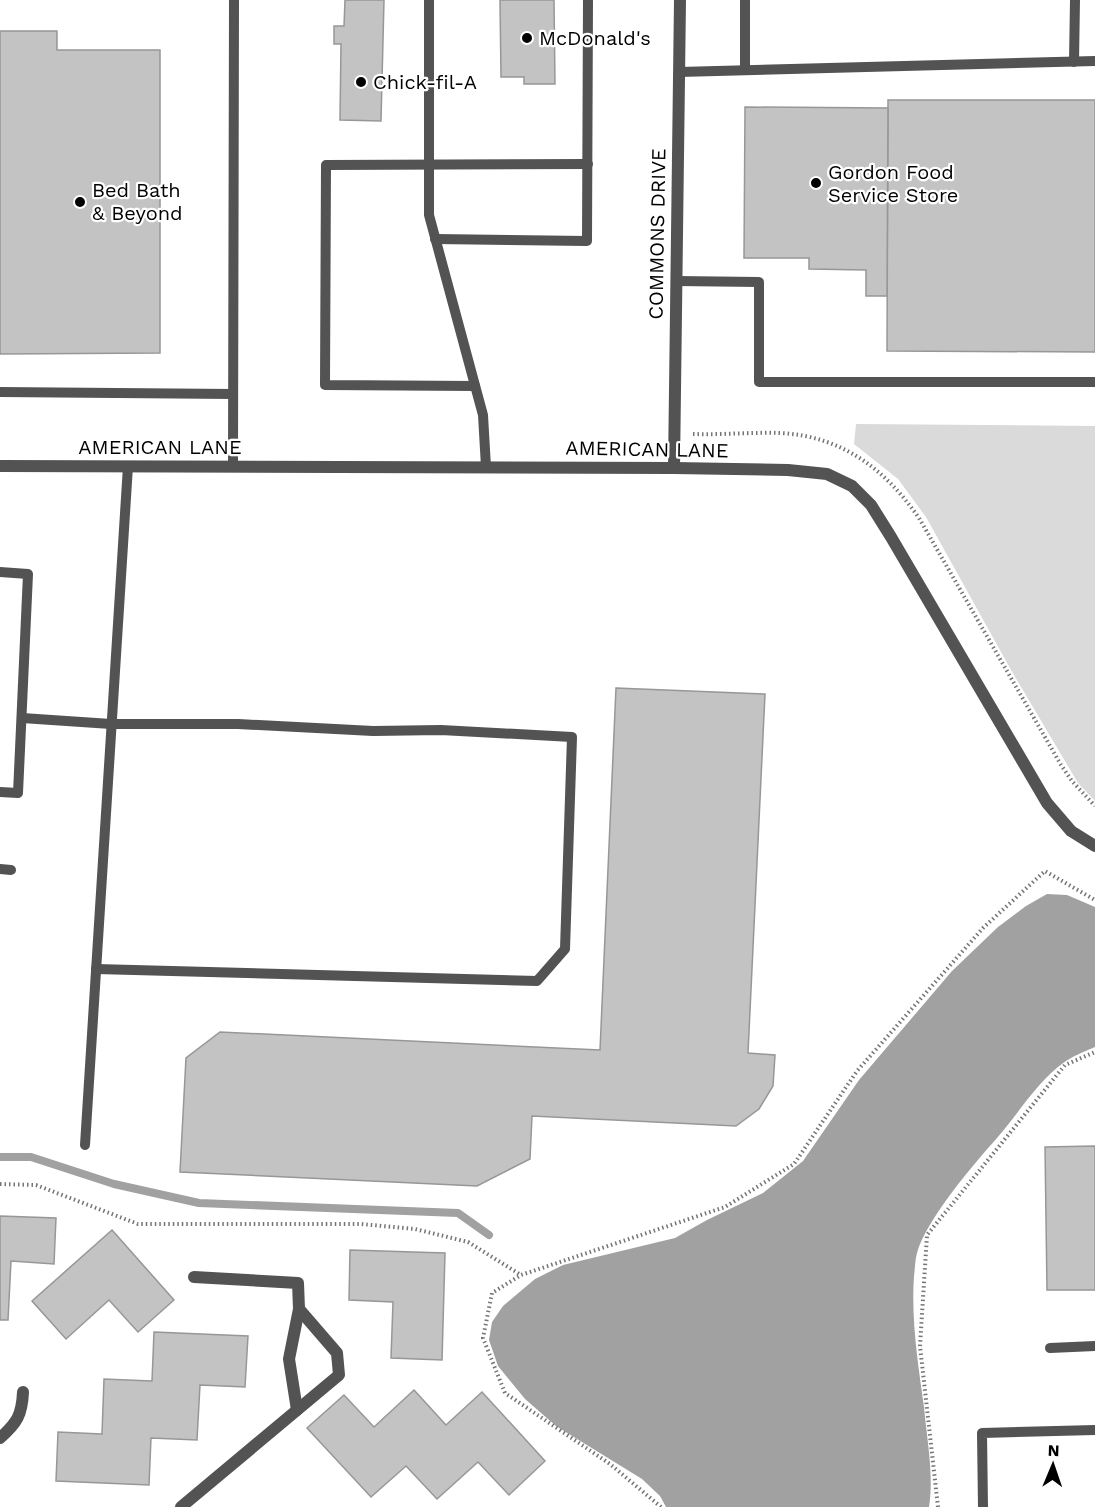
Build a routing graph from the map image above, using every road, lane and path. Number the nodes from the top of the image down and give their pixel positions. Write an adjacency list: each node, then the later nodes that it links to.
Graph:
1 (234, 0): 18 (lane)
2 (429, 0): 12 (lane)
3 (588, 0): 11 (lane)
4 (680, 0): 10 (street, COMMONS DRIVE)
5 (745, 0): 9 (lane)
6 (1075, 0): 8 (lane)
7 (1095, 61): 8 (lane)
8 (1074, 62): 9 (lane)
9 (745, 70): 10 (lane)
10 (679, 72): 14 (street, COMMONS DRIVE)
11 (588, 164): 12 (lane); 13 (lane)
12 (429, 165): 13 (lane); 16 (lane)
13 (435, 239): 16 (lane)
14 (676, 281): 15 (lane); 23 (street, COMMONS DRIVE)
15 (1095, 382)
16 (475, 386): 22 (lane)
17 (0, 392): 18 (lane)
18 (233, 394): 21 (lane)
19 (0, 466): 20 (street, AMERICAN LANE)
20 (128, 466): 21 (street, AMERICAN LANE); 26 (lane)
21 (233, 466): 22 (street, AMERICAN LANE)
22 (486, 467): 23 (street, AMERICAN LANE)
23 (674, 468): 28 (street, AMERICAN LANE)
24 (0, 572): 25 (lane)
25 (22, 718): 26 (lane); 27 (lane)
26 (111, 724): 30 (lane); 30 (lane)
27 (0, 792)
28 (1095, 846)
29 (1095, 900): 34 (path)
30 (96, 969): 32 (lane)
31 (1095, 1052): 45 (path)
32 (85, 1145)
33 (0, 1184): 34 (path)
34 (521, 1275): 44 (path)
35 (194, 1277): 36 (street)
36 (299, 1309): 40 (street); 40 (street)
37 (1095, 1346): 38 (lane)
38 (1050, 1348)
39 (23, 1392): 42 (street)
40 (297, 1410): 43 (street)
41 (1095, 1430): 46 (lane)
42 (0, 1438)
43 (181, 1507)
44 (661, 1507)
45 (939, 1507)
46 (983, 1507)

